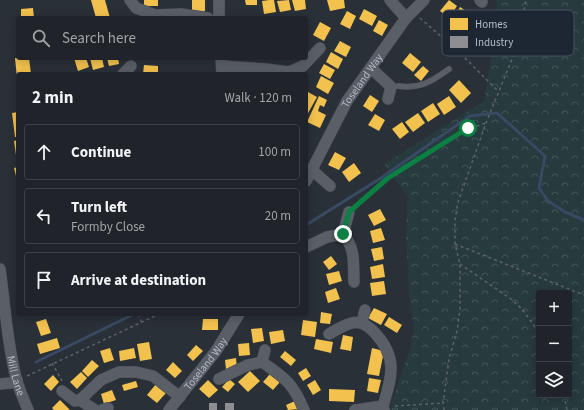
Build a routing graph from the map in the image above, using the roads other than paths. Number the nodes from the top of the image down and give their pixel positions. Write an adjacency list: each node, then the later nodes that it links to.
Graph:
1 (130, 0): 6 (street)
2 (219, 0): 7 (street)
3 (390, 0): 5 (street)
4 (424, 0): 5 (street, Toseland Way)
5 (409, 15): 11 (street, Toseland Way)
6 (194, 16)
7 (219, 16)
8 (320, 48): 15 (street)
9 (131, 66): 13 (street)
10 (222, 66): 14 (street)
11 (371, 68): 16 (street); 18 (street, Toseland Way)
12 (449, 69): 16 (lane)
13 (125, 72)
14 (283, 72)
15 (291, 72)
16 (394, 87): 17 (street)
17 (388, 99)
18 (312, 170): 19 (street, Toseland Way); 20 (street)
19 (308, 177)
20 (330, 186)
21 (349, 212): 22 (street)
22 (343, 234): 23 (street); 25 (street)
23 (308, 246)
24 (0, 269): 33 (street, Mill Lane)
25 (354, 282)
26 (364, 310): 28 (street)
27 (238, 316): 36 (street, Toseland Way)
28 (362, 322): 29 (street); 38 (street)
29 (329, 334)
30 (265, 350): 31 (street)
31 (262, 362): 32 (street); 42 (street)
32 (219, 379)
33 (17, 380): 34 (street); 39 (street, Mill Lane)
34 (0, 384)
35 (62, 391): 37 (street)
36 (180, 397): 37 (street); 41 (street, Toseland Way)
37 (80, 400): 40 (street)
38 (384, 408): 43 (street)
39 (28, 410)
40 (95, 410)
41 (169, 410)
42 (304, 410)
43 (355, 410)

